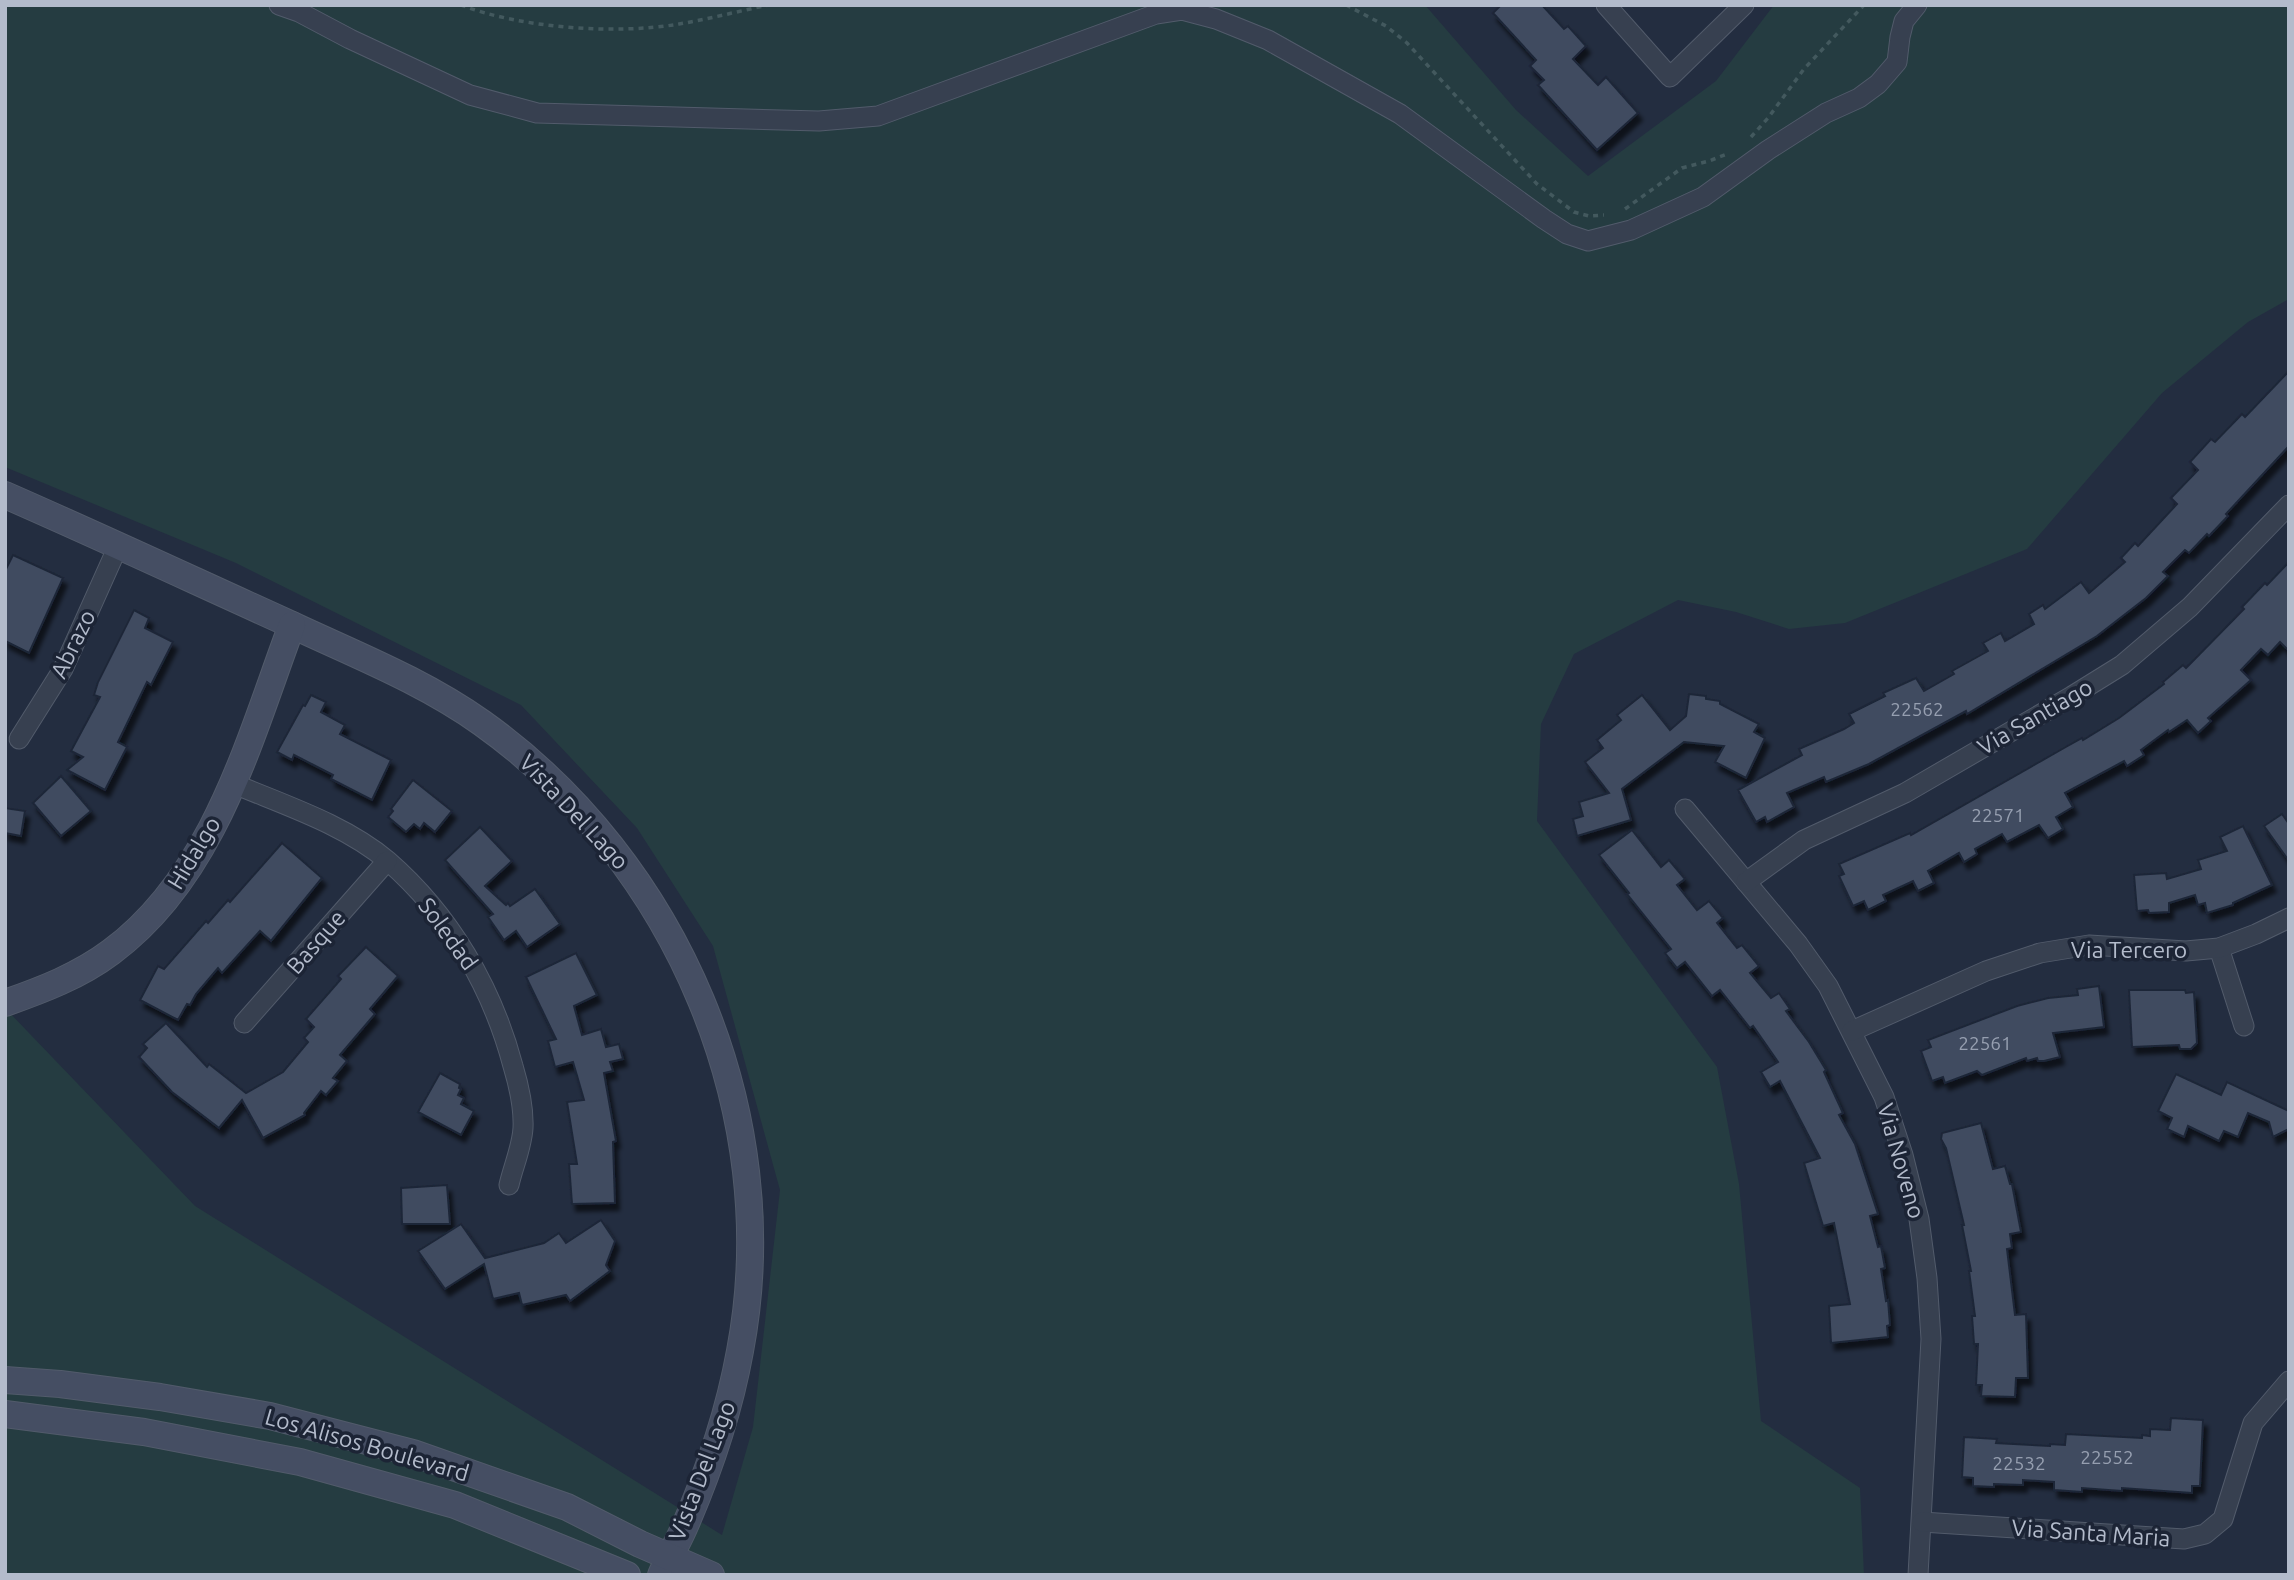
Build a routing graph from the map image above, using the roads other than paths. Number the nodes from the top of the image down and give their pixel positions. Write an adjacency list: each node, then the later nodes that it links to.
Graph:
1 (279, 5): 4 (street)
2 (1606, 5): 3 (street)
3 (1744, 5)
4 (1917, 5)
5 (5, 495): 7 (street, Vista Del Lago)
6 (2289, 505): 13 (street, Via Santiago)
7 (119, 544): 8 (street, Vista Del Lago); 9 (street, Abrazo)
8 (292, 625): 10 (street, Hidalgo); 25 (street, Vista Del Lago)
9 (19, 738)
10 (232, 783): 12 (street, Soledad); 16 (street, Hidalgo)
11 (1685, 809): 13 (street, Via Noveno)
12 (387, 861): 17 (street, Basque); 20 (street, Soledad)
13 (1746, 882): 19 (street, Via Noveno)
14 (2289, 918): 15 (street, Via Tercero)
15 (2219, 948): 18 (street); 19 (street, Via Tercero)
16 (5, 1003)
17 (244, 1023)
18 (2244, 1026)
19 (1852, 1031): 24 (street, Via Noveno)
20 (509, 1185)
21 (5, 1380): 25 (street, Los Alisos Boulevard)
22 (2289, 1381): 24 (street, Via Santa Maria)
23 (5, 1414): 26 (street, Los Alisos Boulevard)
24 (1922, 1522): 28 (street, Via Noveno)
25 (665, 1565): 27 (street, Los Alisos Boulevard)
26 (627, 1575)
27 (711, 1575)
28 (1919, 1575)

